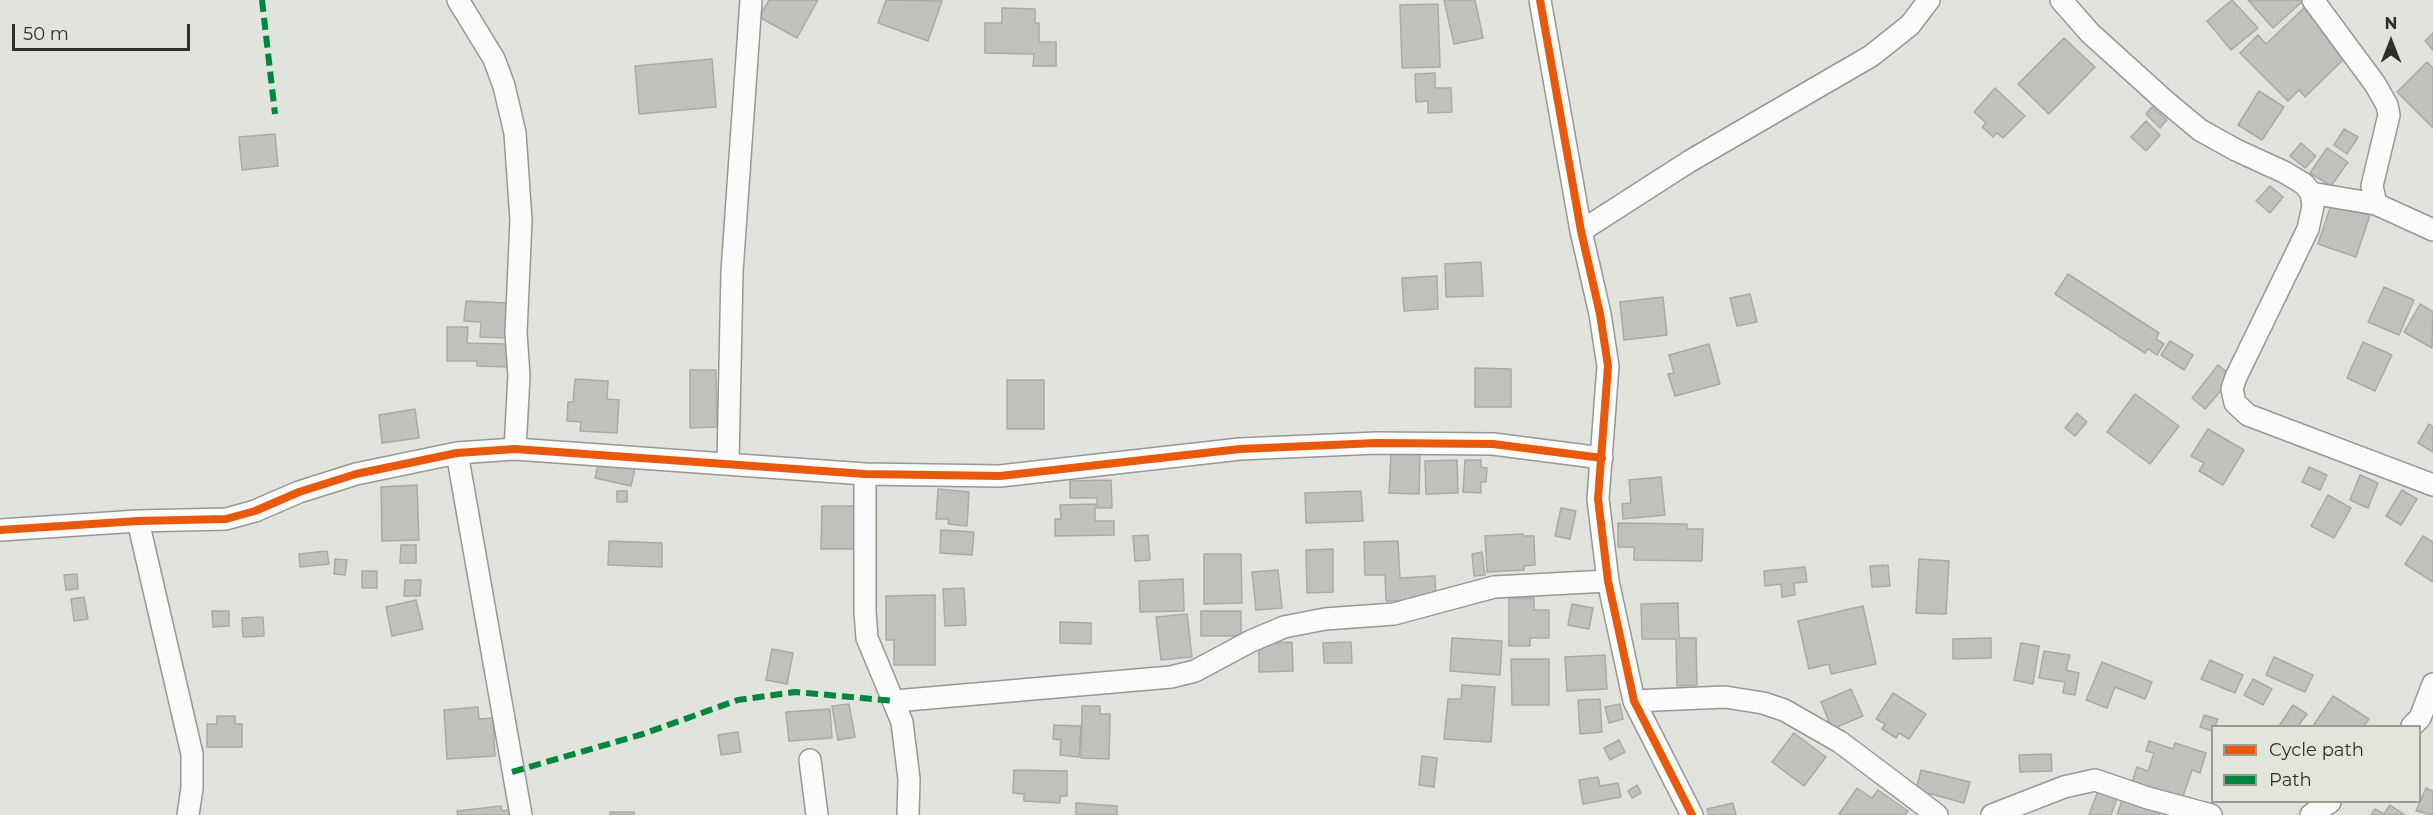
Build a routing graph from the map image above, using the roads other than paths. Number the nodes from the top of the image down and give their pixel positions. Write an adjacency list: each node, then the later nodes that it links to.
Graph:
1 (458, 0): 11 (street)
2 (751, 0): 14 (street)
3 (1540, 0): 10 (street)
4 (1929, 0): 10 (street)
5 (2061, 0): 7 (street)
6 (2313, 0): 8 (street)
7 (2311, 193): 8 (street); 16 (street)
8 (2376, 204): 9 (street)
9 (2433, 230)
10 (1581, 231): 13 (street)
11 (515, 449): 12 (street); 14 (street)
12 (457, 453): 17 (street); 27 (street)
13 (1602, 458): 15 (street); 19 (street)
14 (728, 463): 15 (street)
15 (866, 474): 21 (street)
16 (2433, 485)
17 (138, 520): 18 (street); 26 (street)
18 (0, 530)
19 (1608, 581): 21 (street); 22 (street)
20 (2433, 684): 23 (street)
21 (895, 701): 29 (street)
22 (1634, 701): 30 (street); 31 (street)
23 (2413, 725)
24 (810, 760): 28 (street)
25 (2327, 803): 34 (street)
26 (188, 815)
27 (521, 815)
28 (817, 815)
29 (908, 815)
30 (1692, 815)
31 (1937, 815)
32 (1992, 815): 33 (street)
33 (2211, 815)
34 (2311, 815)

